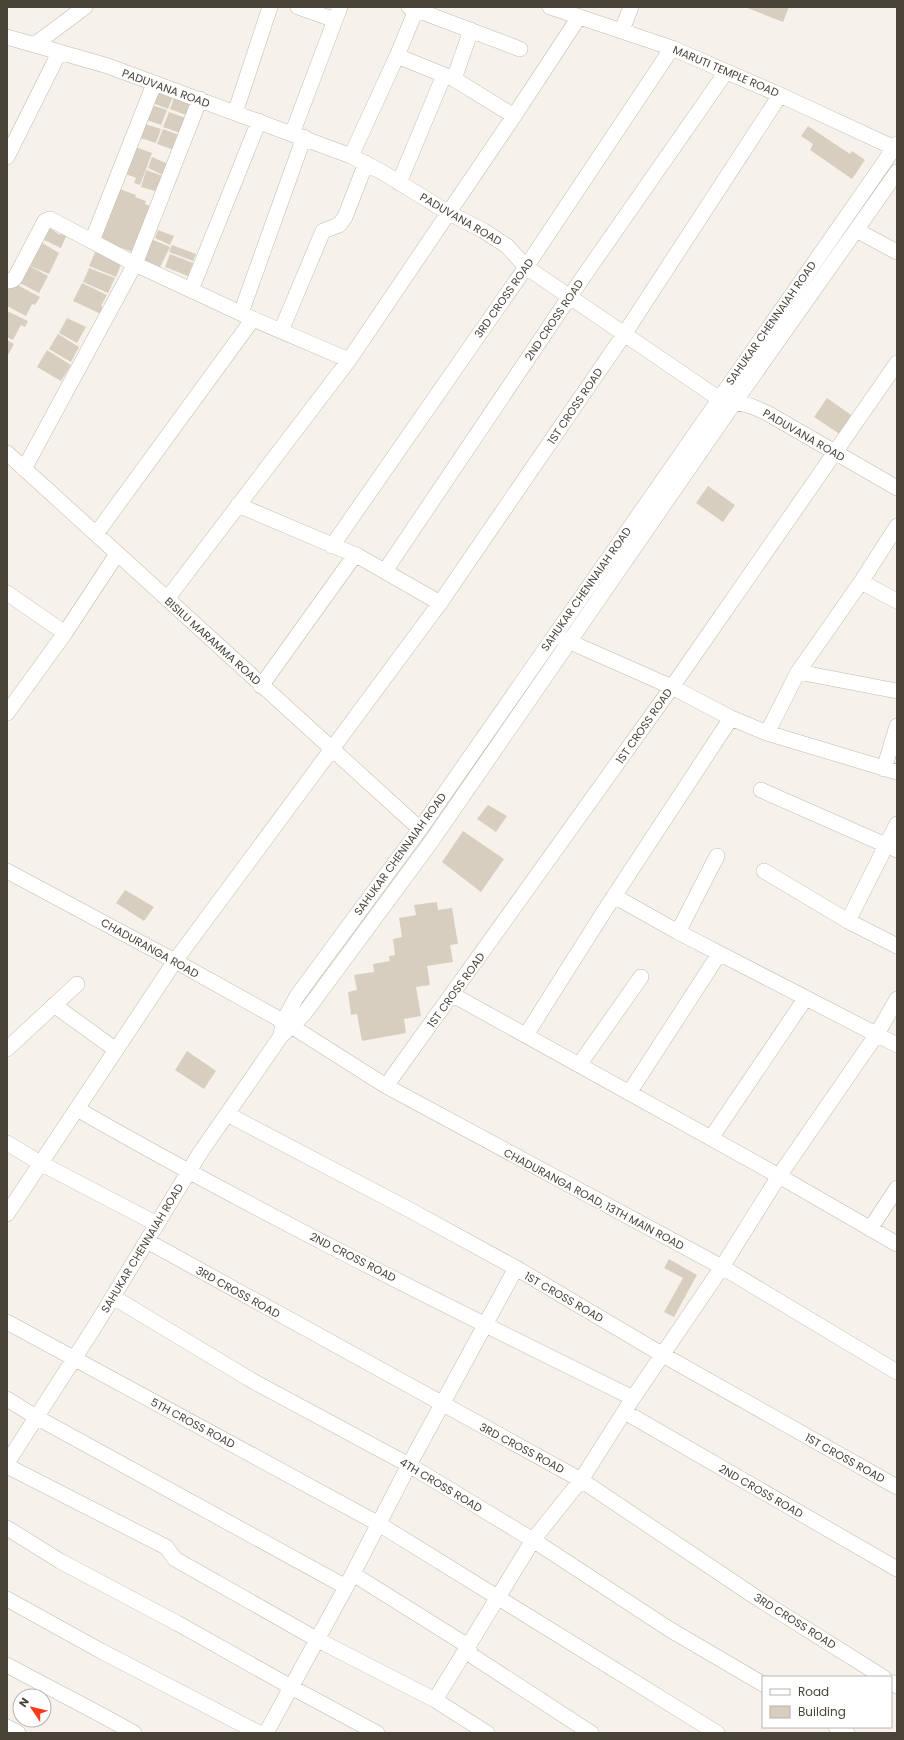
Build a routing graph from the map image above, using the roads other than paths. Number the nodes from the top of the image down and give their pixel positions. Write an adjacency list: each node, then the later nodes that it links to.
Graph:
1 (85, 7): 12 (street)
2 (270, 7): 22 (street)
3 (298, 7): 7 (street)
4 (550, 7): 8 (street, MARUTI TEMPLE ROAD)
5 (631, 7): 10 (street)
6 (412, 8): 9 (street); 16 (street)
7 (338, 14): 25 (street)
8 (579, 17): 10 (street, MARUTI TEMPLE ROAD); 23 (street)
9 (471, 30): 14 (street); 18 (street)
10 (622, 30): 13 (street, MARUTI TEMPLE ROAD)
11 (7, 37): 12 (street, PADUVANA ROAD)
12 (34, 45): 15 (street, PADUVANA ROAD)
13 (672, 48): 17 (street, MARUTI TEMPLE ROAD); 37 (street, 3RD CROSS ROAD)
14 (520, 49)
15 (59, 53): 19 (street, PADUVANA ROAD); 28 (street)
16 (397, 56): 18 (street); 27 (street)
17 (726, 72): 20 (street, MARUTI TEMPLE ROAD); 40 (street, 2ND CROSS ROAD)
18 (449, 77): 23 (street); 31 (street)
19 (154, 84): 21 (street, PADUVANA ROAD); 34 (street)
20 (780, 95): 26 (street, MARUTI TEMPLE ROAD); 43 (street, 1ST CROSS ROAD)
21 (200, 100): 22 (street, PADUVANA ROAD); 36 (street)
22 (235, 113): 24 (street, PADUVANA ROAD)
23 (514, 116): 32 (street)
24 (259, 121): 25 (street, PADUVANA ROAD); 39 (street)
25 (298, 136): 27 (street, PADUVANA ROAD); 41 (street)
26 (896, 147): 46 (street, SAHUKAR CHENNAIAH ROAD)
27 (351, 156): 29 (street, PADUVANA ROAD)
28 (7, 157)
29 (366, 163): 31 (street, PADUVANA ROAD); 42 (street)
30 (897, 172): 33 (street, SAHUKAR CHENNAIAH ROAD)
31 (400, 183): 32 (street, PADUVANA ROAD)
32 (449, 213): 37 (street, PADUVANA ROAD); 44 (street)
33 (856, 230): 35 (street); 47 (street, SAHUKAR CHENNAIAH ROAD)
34 (92, 241): 36 (street); 38 (street)
35 (897, 252)
36 (135, 264): 39 (street); 50 (street)
37 (526, 267): 40 (street, PADUVANA ROAD); 55 (street, 3RD CROSS ROAD)
38 (7, 281)
39 (191, 290): 41 (street)
40 (570, 296): 43 (street, PADUVANA ROAD); 58 (street, 2ND CROSS ROAD)
41 (247, 316): 42 (street); 54 (street)
42 (281, 331): 44 (street)
43 (625, 333): 46 (street, PADUVANA ROAD); 63 (street, 1ST CROSS ROAD)
44 (349, 360): 52 (street)
45 (897, 363): 48 (street, 1ST CROSS ROAD)
46 (718, 398): 47 (street, PADUVANA ROAD); 65 (street, SAHUKAR CHENNAIAH ROAD)
47 (734, 403): 48 (street, PADUVANA ROAD); 66 (street, SAHUKAR CHENNAIAH ROAD)
48 (834, 452): 51 (street, PADUVANA ROAD); 69 (street, 1ST CROSS ROAD)
49 (7, 453): 50 (street, BISILU MARAMMA ROAD)
50 (24, 468): 54 (street, BISILU MARAMMA ROAD)
51 (897, 488)
52 (238, 505): 55 (street); 61 (street)
53 (897, 526): 59 (street)
54 (96, 534): 56 (street, BISILU MARAMMA ROAD)
55 (332, 546): 57 (street)
56 (118, 554): 61 (street, BISILU MARAMMA ROAD); 64 (street)
57 (355, 554): 58 (street); 68 (street)
58 (385, 571): 63 (street)
59 (861, 582): 62 (street); 67 (street)
60 (7, 593): 64 (street)
61 (167, 599): 68 (street, BISILU MARAMMA ROAD)
62 (897, 600)
63 (440, 603): 75 (street, 1ST CROSS ROAD)
64 (65, 633): 71 (street)
65 (554, 635): 66 (street); 79 (street, SAHUKAR CHENNAIAH ROAD)
66 (569, 641): 69 (street); 96 (street, SAHUKAR CHENNAIAH ROAD)
67 (798, 672): 70 (street); 74 (street)
68 (261, 686): 75 (street, BISILU MARAMMA ROAD)
69 (672, 687): 72 (street); 92 (street, 1ST CROSS ROAD)
70 (897, 691)
71 (7, 713)
72 (731, 718): 74 (street); 84 (street)
73 (897, 726): 76 (street)
74 (767, 733): 76 (street)
75 (331, 750): 79 (street, BISILU MARAMMA ROAD); 89 (street, 1ST CROSS ROAD)
76 (891, 771)
77 (761, 790): 80 (street)
78 (897, 824): 80 (street)
79 (420, 829): 96 (street, SAHUKAR CHENNAIAH ROAD)
80 (892, 848): 85 (street)
81 (717, 856): 86 (street)
82 (7, 871): 89 (street, CHADURANGA ROAD)
83 (764, 871): 85 (street)
84 (614, 896): 86 (street); 98 (street)
85 (848, 921): 87 (street)
86 (678, 932): 88 (street)
87 (897, 946)
88 (719, 954): 93 (street); 104 (street)
89 (175, 961): 96 (street, CHADURANGA ROAD); 101 (street, 1ST CROSS ROAD)
90 (641, 977): 102 (street)
91 (77, 984): 95 (street)
92 (452, 995): 98 (street); 103 (street, 1ST CROSS ROAD)
93 (805, 999): 97 (street); 107 (street)
94 (897, 999): 97 (street)
95 (54, 1005): 100 (street); 101 (street)
96 (285, 1029): 103 (street, CHADURANGA ROAD, 13TH MAIN ROAD); 106 (street, SAHUKAR CHENNAIAH ROAD)
97 (877, 1034): 99 (street); 111 (street)
98 (526, 1035): 102 (street)
99 (897, 1045)
100 (7, 1049)
101 (116, 1050): 105 (street, 1ST CROSS ROAD)
102 (579, 1065): 104 (street)
103 (386, 1086): 118 (street, CHADURANGA ROAD, 13TH MAIN ROAD)
104 (629, 1093): 107 (street)
105 (77, 1109): 109 (street, 1ST CROSS ROAD); 110 (street, 2ND CROSS ROAD)
106 (227, 1114): 110 (street, SAHUKAR CHENNAIAH ROAD); 119 (street, 1ST CROSS ROAD)
107 (711, 1138): 111 (street)
108 (7, 1143): 109 (street)
109 (42, 1164): 113 (street, 1ST CROSS ROAD); 114 (street)
110 (188, 1172): 114 (street, SAHUKAR CHENNAIAH ROAD); 122 (street, 2ND CROSS ROAD)
111 (779, 1176): 115 (street); 118 (street)
112 (897, 1188): 115 (street)
113 (7, 1214)
114 (158, 1224): 116 (street, SAHUKAR CHENNAIAH ROAD)
115 (870, 1229): 117 (street)
116 (147, 1241): 120 (street, SAHUKAR CHENNAIAH ROAD); 128 (street, 3RD CROSS ROAD)
117 (897, 1244)
118 (722, 1267): 123 (street); 125 (street, CHADURANGA ROAD, 13TH MAIN ROAD)
119 (516, 1268): 122 (street); 123 (street, 1ST CROSS ROAD)
120 (113, 1297): 124 (street, SAHUKAR CHENNAIAH ROAD); 132 (street, 4TH CROSS ROAD)
121 (7, 1322): 124 (street, 5TH CROSS ROAD)
122 (486, 1325): 126 (street, 2ND CROSS ROAD); 128 (street)
123 (662, 1355): 126 (street); 135 (street, 1ST CROSS ROAD)
124 (74, 1359): 130 (street, SAHUKAR CHENNAIAH ROAD); 136 (street, 5TH CROSS ROAD)
125 (897, 1372)
126 (633, 1398): 129 (street)
127 (7, 1400): 130 (street)
128 (442, 1404): 132 (street); 134 (street, 3RD CROSS ROAD)
129 (625, 1412): 134 (street); 139 (street, 2ND CROSS ROAD)
130 (36, 1418): 131 (street, SAHUKAR CHENNAIAH ROAD); 141 (street)
131 (7, 1463)
132 (409, 1465): 136 (street); 138 (street, 4TH CROSS ROAD)
133 (7, 1466): 144 (street)
134 (581, 1480): 138 (street); 147 (street, 3RD CROSS ROAD)
135 (897, 1487)
136 (379, 1524): 140 (street); 142 (street, 5TH CROSS ROAD)
137 (7, 1528): 149 (street)
138 (533, 1540): 142 (street); 148 (street, 4TH CROSS ROAD)
139 (897, 1570)
140 (353, 1574): 141 (street); 145 (street)
141 (346, 1588): 144 (street)
142 (499, 1598): 145 (street); 160 (street, 5TH CROSS ROAD)
143 (7, 1599): 155 (street)
144 (318, 1640): 149 (street); 150 (street)
145 (468, 1646): 150 (street); 159 (street)
146 (7, 1665): 154 (street)
147 (881, 1676)
148 (762, 1683)
149 (291, 1687): 156 (street); 157 (street)
150 (435, 1700): 158 (street)
151 (7, 1727): 153 (street)
152 (838, 1728): 161 (street)
153 (18, 1733)
154 (134, 1733)
155 (259, 1733)
156 (266, 1733)
157 (377, 1733)
158 (487, 1733)
159 (590, 1733)
160 (717, 1733)
161 (847, 1733)

